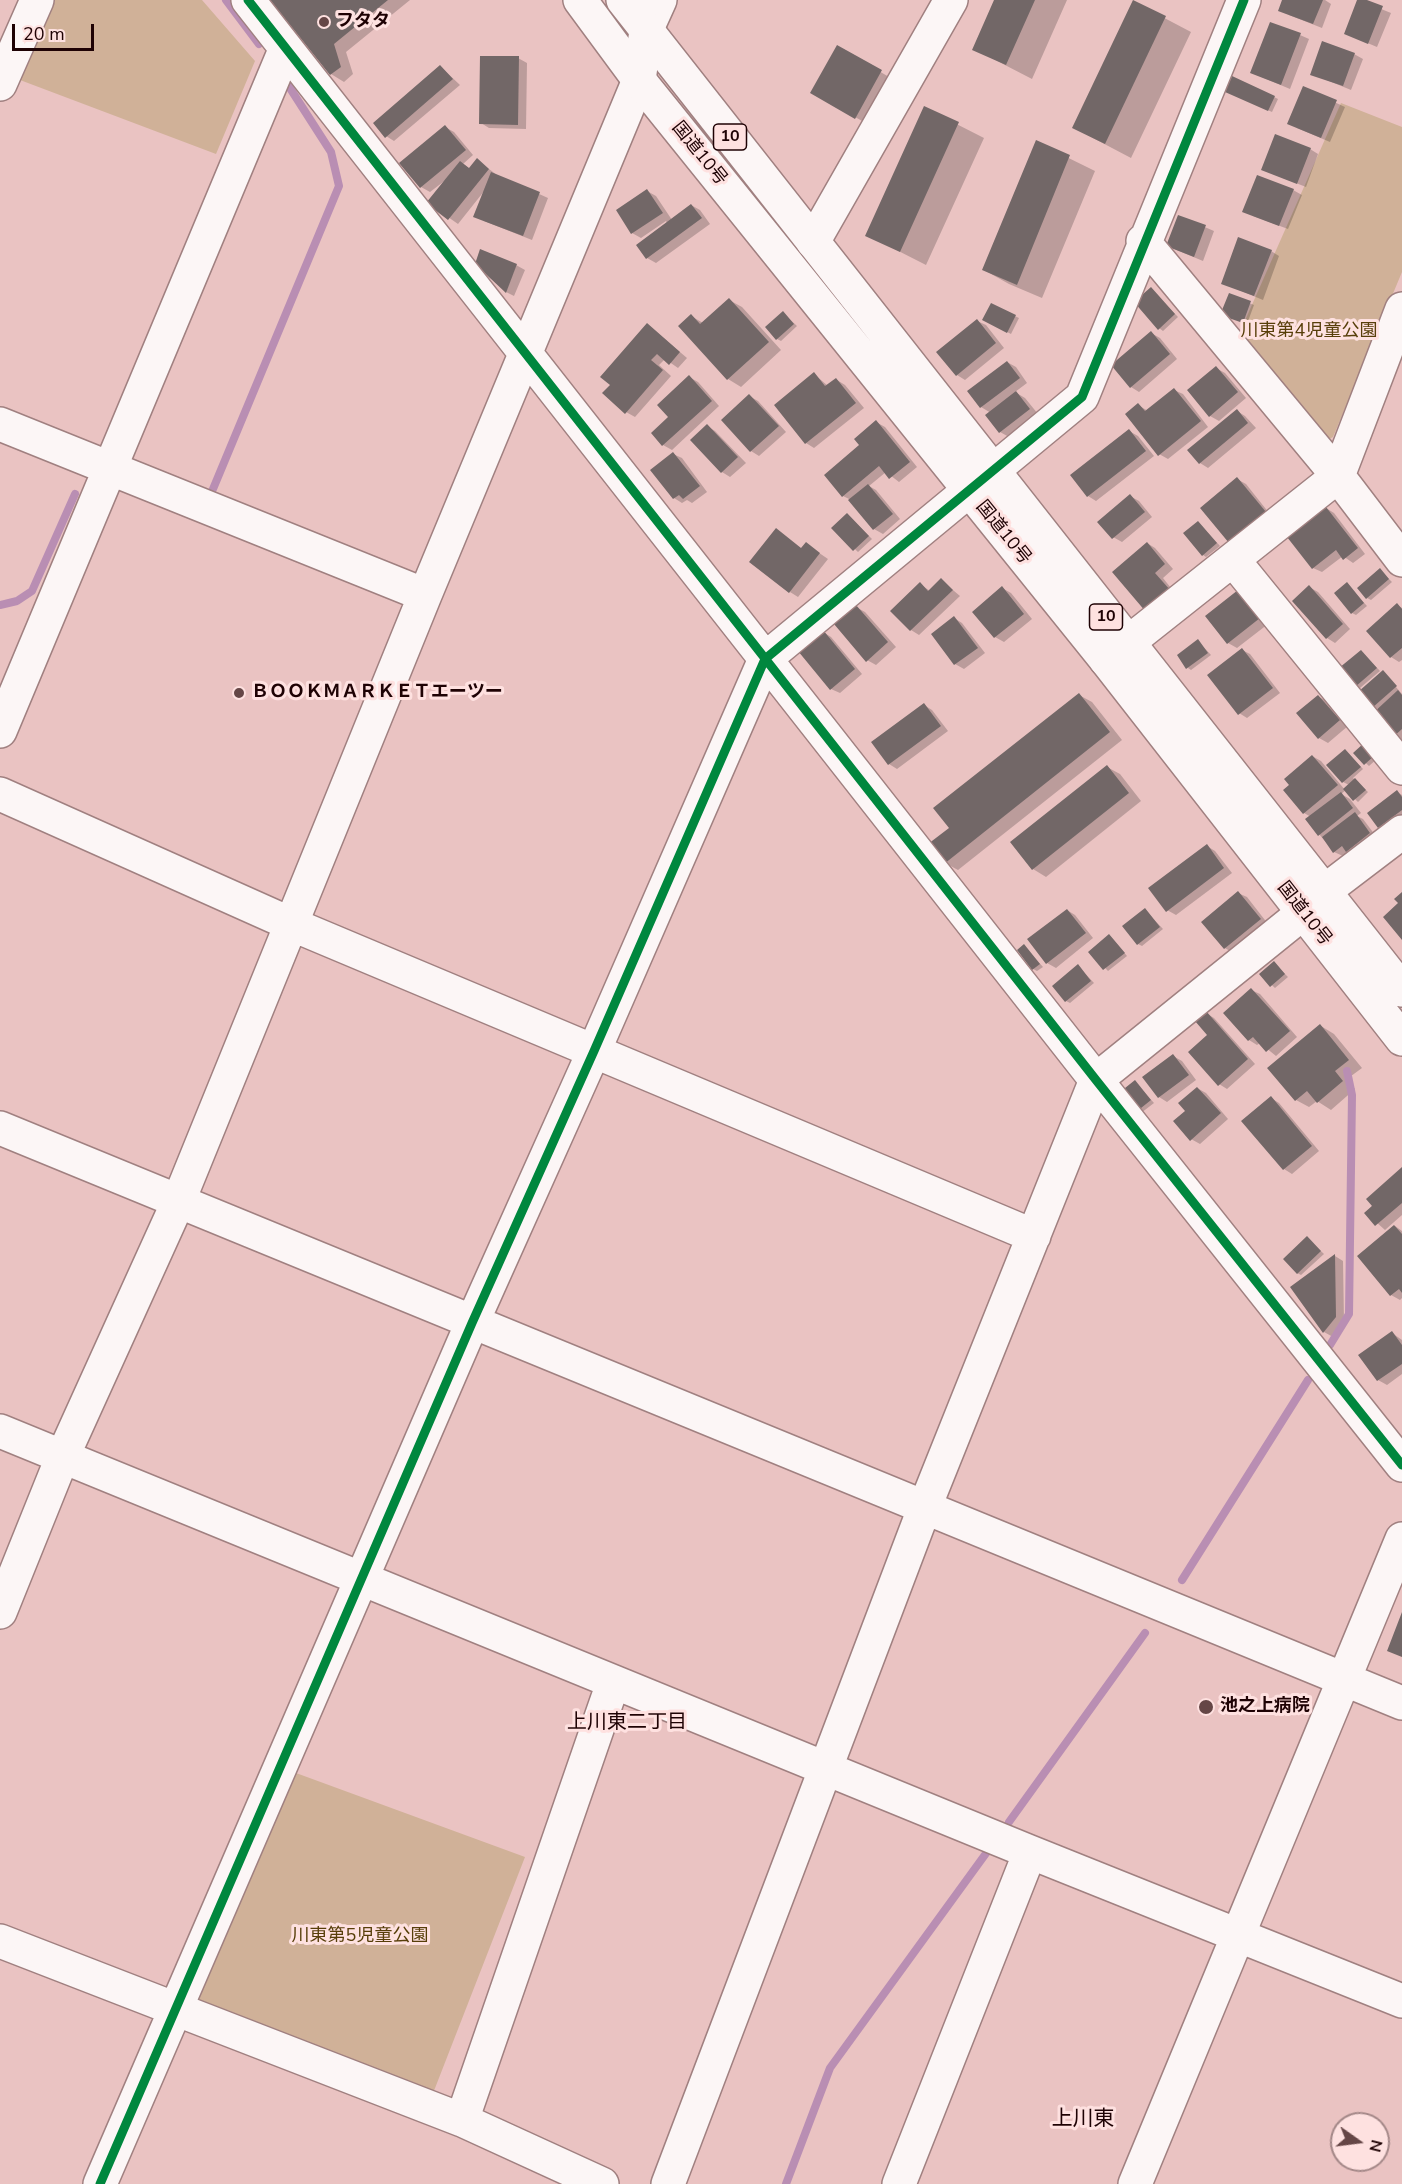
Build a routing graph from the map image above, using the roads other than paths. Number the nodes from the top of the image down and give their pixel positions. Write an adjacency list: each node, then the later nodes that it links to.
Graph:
1 (37, 0): 11 (main road)
2 (248, 0): 9 (main road)
3 (580, 0): 10 (main road, 国道10号 / 10)
4 (623, 0): 8 (main road, 国道10号 / 10)
5 (660, 0): 8 (main road)
6 (951, 0): 13 (main road)
7 (1244, 0): 12 (main road)
8 (646, 31): 10 (main road); 13 (main road, 国道10号 / 10)
9 (285, 50): 15 (main road); 18 (main road)
10 (639, 80): 15 (main road); 20 (main road, 国道10号 / 10)
11 (0, 84)
12 (1143, 241): 19 (main road); 20 (main road)
13 (813, 242): 20 (main road, 国道10号 / 10)
14 (1402, 309): 16 (main road)
15 (525, 353): 23 (main road); 25 (main road)
16 (1392, 362): 19 (main road)
17 (0, 424): 18 (main road)
18 (109, 470): 23 (main road); 26 (main road)
19 (1338, 476): 21 (main road); 22 (main road)
20 (980, 481): 24 (main road, 国道10号 / 10); 25 (main road)
21 (1402, 560)
22 (1234, 561): 24 (main road); 27 (main road)
23 (424, 595): 32 (main road)
24 (1116, 651): 30 (main road, 国道10号 / 10); 31 (main road, 国道10号 / 10)
25 (765, 659): 35 (main road); 36 (main road)
26 (0, 731)
27 (1402, 768)
28 (0, 794): 32 (main road)
29 (1402, 832): 30 (main road)
30 (1326, 890): 31 (main road); 33 (main road, 国道10号 / 10)
31 (1303, 913): 34 (main road, 国道10号 / 10); 36 (main road)
32 (291, 924): 35 (main road); 38 (main road)
33 (1402, 990)
34 (1402, 1039)
35 (594, 1051): 39 (main road); 40 (main road)
36 (1096, 1080): 39 (main road); 43 (main road)
37 (0, 1128): 38 (main road)
38 (179, 1200): 40 (main road); 42 (main road)
39 (1034, 1236): 44 (main road)
40 (472, 1323): 44 (main road); 46 (main road)
41 (0, 1431): 42 (main road)
42 (62, 1458): 46 (main road); 47 (main road)
43 (1402, 1465)
44 (924, 1509): 48 (main road); 51 (main road)
45 (1402, 1539): 48 (main road)
46 (363, 1579): 49 (main road); 56 (main road)
47 (0, 1612)
48 (1345, 1680): 50 (main road); 53 (main road)
49 (613, 1683): 51 (main road); 57 (main road)
50 (1402, 1703)
51 (825, 1768): 52 (main road); 60 (main road)
52 (1030, 1852): 53 (main road); 61 (main road)
53 (1239, 1934): 55 (main road); 62 (main road)
54 (0, 1941): 56 (main road)
55 (1402, 2001)
56 (174, 2010): 57 (main road); 58 (main road)
57 (462, 2120): 59 (main road)
58 (100, 2184)
59 (602, 2184)
60 (668, 2184)
61 (899, 2184)
62 (1135, 2184)

